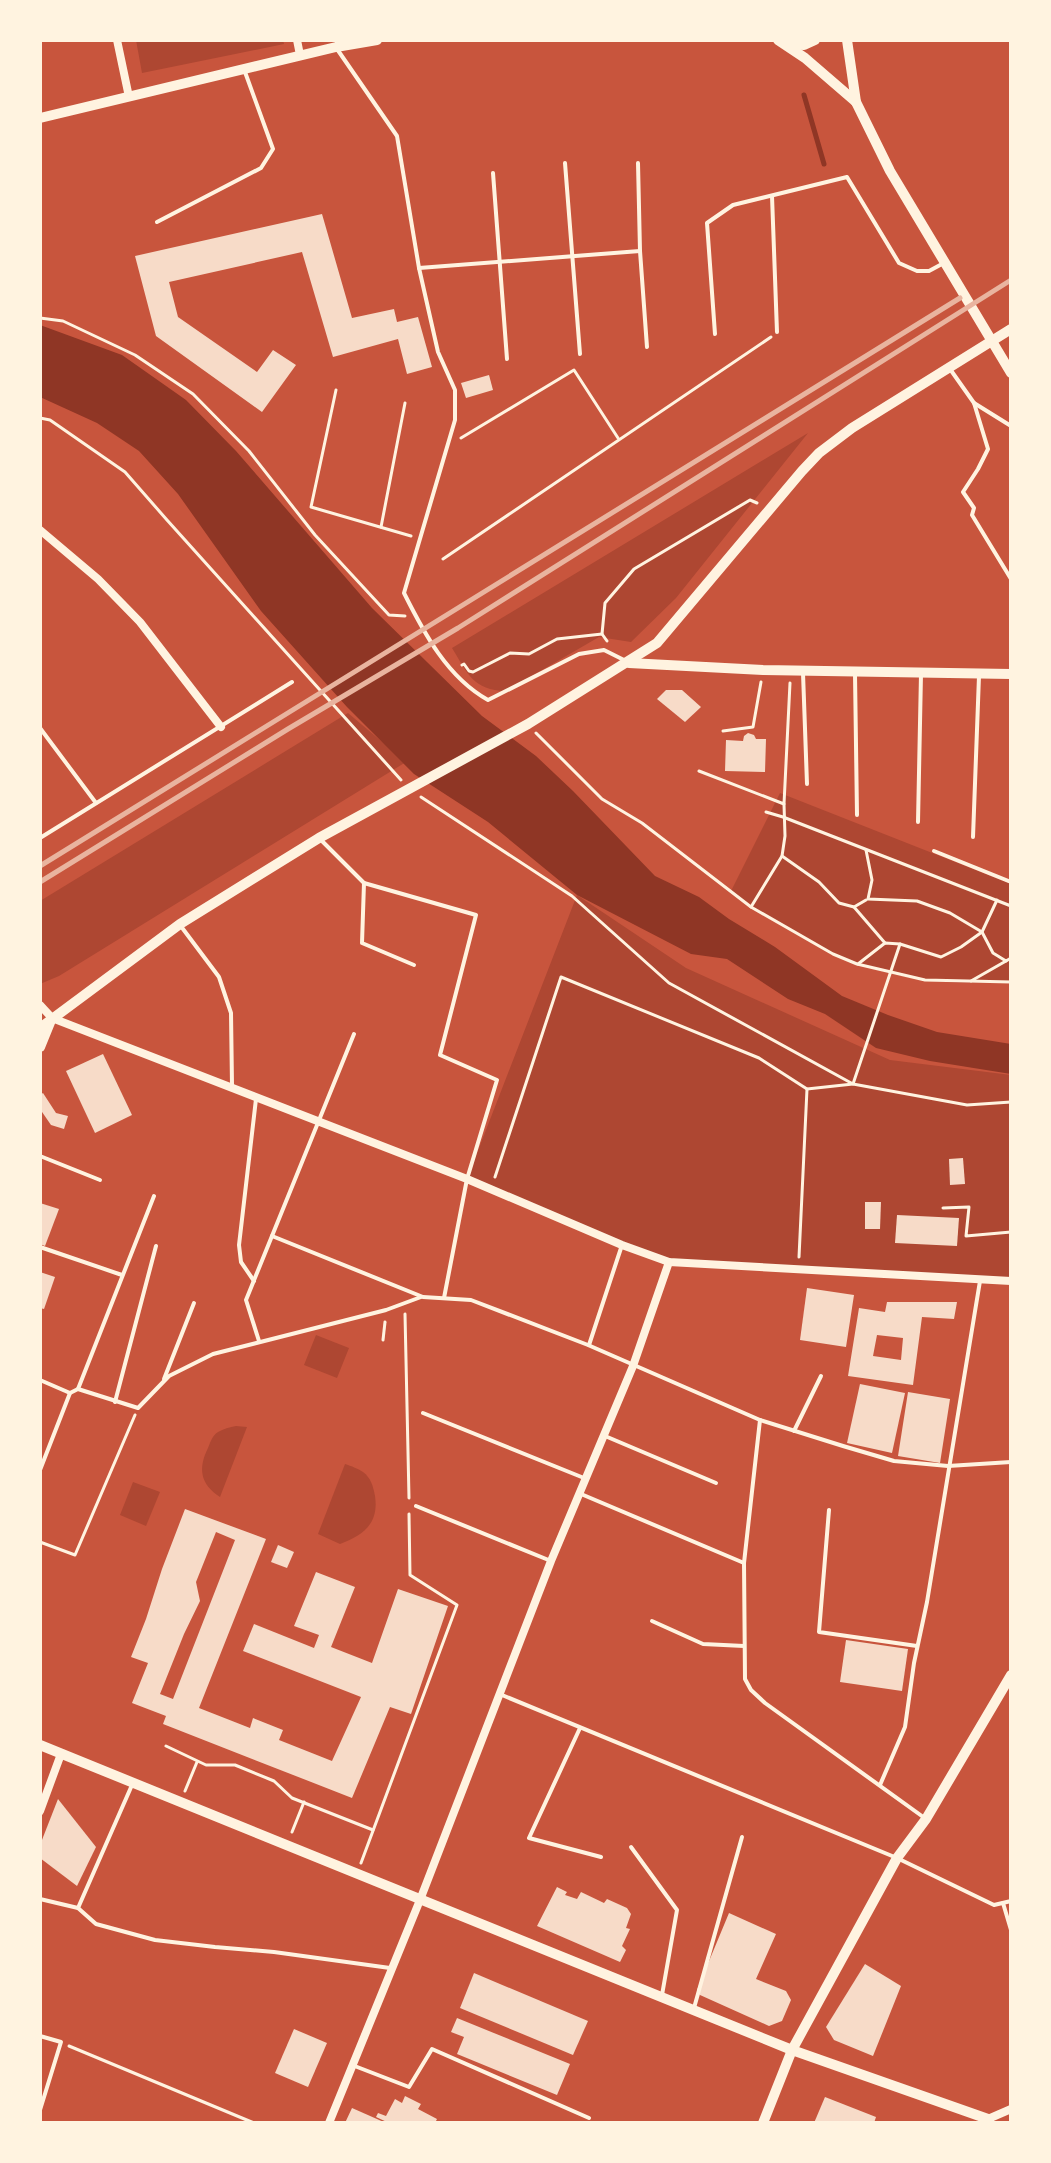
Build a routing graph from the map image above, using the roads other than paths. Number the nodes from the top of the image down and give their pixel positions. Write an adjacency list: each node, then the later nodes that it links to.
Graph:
1 (117, 40): 10 (street)
2 (297, 40): 8 (street)
3 (377, 40): 7 (street)
4 (778, 40): 5 (street); 11 (street)
5 (815, 40)
6 (847, 40): 11 (street)
7 (336, 47): 8 (street); 22 (lane)
8 (300, 55): 9 (street)
9 (244, 70): 10 (street); 17 (lane)
10 (129, 97): 12 (street)
11 (856, 102): 21 (street)
12 (40, 118)
13 (565, 163): 19 (lane)
14 (638, 163): 18 (lane)
15 (493, 173): 20 (lane)
16 (772, 196): 21 (lane); 24 (lane); 25 (lane)
17 (157, 222)
18 (640, 251): 19 (lane); 26 (lane)
19 (574, 256): 20 (lane); 27 (lane)
20 (500, 262): 22 (lane); 28 (lane)
21 (944, 263): 30 (street)
22 (419, 268): 35 (lane)
23 (1011, 329): 29 (street)
24 (777, 332)
25 (715, 334)
26 (647, 347)
27 (580, 354)
28 (507, 359)
29 (949, 368): 31 (lane); 35 (street)
30 (1011, 373)
31 (974, 403): 32 (lane); 34 (lane)
32 (1011, 426)
33 (40, 530): 42 (street)
34 (1011, 579)
35 (629, 663): 36 (street); 50 (street)
36 (803, 671): 37 (street); 44 (lane)
37 (855, 672): 38 (street); 46 (lane)
38 (921, 674): 39 (street); 47 (lane)
39 (979, 674): 40 (street); 48 (lane)
40 (1011, 674)
41 (292, 682): 42 (lane)
42 (221, 727): 45 (lane)
43 (40, 728): 45 (lane)
44 (807, 784)
45 (97, 804): 49 (lane)
46 (857, 815)
47 (918, 822)
48 (973, 837)
49 (40, 838)
50 (319, 838): 53 (lane); 54 (street)
51 (934, 851): 52 (lane)
52 (1011, 882)
53 (364, 883): 55 (lane); 65 (lane)
54 (180, 924): 57 (street); 61 (lane)
55 (414, 965)
56 (40, 1005): 57 (street)
57 (52, 1018): 58 (street); 60 (street); 61 (street)
58 (40, 1028)
59 (354, 1034): 63 (lane)
60 (40, 1047)
61 (232, 1088): 62 (street)
62 (256, 1097): 63 (street); 74 (lane)
63 (319, 1121): 65 (street); 68 (lane)
64 (40, 1156): 66 (lane)
65 (467, 1179): 69 (street); 78 (lane)
66 (100, 1180)
67 (154, 1196): 73 (lane)
68 (272, 1236): 74 (lane); 77 (lane)
69 (622, 1245): 72 (street); 81 (lane)
70 (156, 1246): 88 (lane)
71 (40, 1247): 73 (lane)
72 (669, 1262): 75 (street); 82 (street)
73 (122, 1275): 86 (lane)
74 (254, 1281): 80 (lane)
75 (980, 1281): 76 (street); 94 (lane)
76 (1011, 1281)
77 (423, 1297): 78 (lane); 80 (lane)
78 (444, 1298): 81 (lane)
79 (194, 1303): 85 (lane)
80 (259, 1341): 85 (lane)
81 (588, 1345): 82 (lane)
82 (633, 1366): 90 (lane); 92 (street)
83 (821, 1376): 91 (lane)
84 (40, 1380): 87 (lane)
85 (164, 1380): 88 (lane)
86 (78, 1389): 87 (lane); 88 (lane)
87 (70, 1393): 95 (lane)
88 (115, 1402)
89 (423, 1413): 96 (lane)
90 (760, 1420): 91 (lane); 102 (lane)
91 (794, 1431): 94 (lane)
92 (603, 1435): 96 (street); 97 (lane)
93 (1011, 1462): 94 (lane)
94 (948, 1466): 105 (lane)
95 (40, 1470)
96 (584, 1478): 98 (street)
97 (716, 1483)
98 (579, 1493): 101 (street); 102 (lane)
99 (416, 1506): 101 (lane)
100 (829, 1510): 105 (lane)
101 (551, 1561): 107 (street)
102 (744, 1563): 104 (lane)
103 (652, 1621): 104 (lane)
104 (744, 1646): 112 (lane)
105 (918, 1646): 112 (lane)
106 (1011, 1675): 114 (street)
107 (500, 1694): 108 (lane); 120 (street)
108 (580, 1728): 117 (lane); 118 (lane)
109 (40, 1745): 110 (street)
110 (61, 1754): 111 (street); 113 (street)
111 (133, 1783): 120 (street); 123 (lane)
112 (880, 1785): 114 (lane)
113 (40, 1811)
114 (926, 1819): 118 (street)
115 (742, 1837): 127 (lane)
116 (631, 1847): 126 (lane)
117 (601, 1857)
118 (897, 1858): 122 (lane); 129 (street)
119 (40, 1899): 123 (lane)
120 (420, 1900): 125 (street); 126 (street)
121 (1011, 1901): 122 (lane)
122 (1003, 1903): 124 (lane)
123 (78, 1908): 125 (lane)
124 (1011, 1930)
125 (391, 1968): 130 (street)
126 (662, 1998): 127 (street)
127 (694, 2010): 129 (street)
128 (40, 2036): 132 (lane)
129 (792, 2050): 134 (street); 136 (street)
130 (352, 2065): 133 (lane); 135 (street)
131 (1011, 2109): 134 (street)
132 (40, 2110)
133 (589, 2118)
134 (989, 2121)
135 (329, 2123)
136 (763, 2123)

